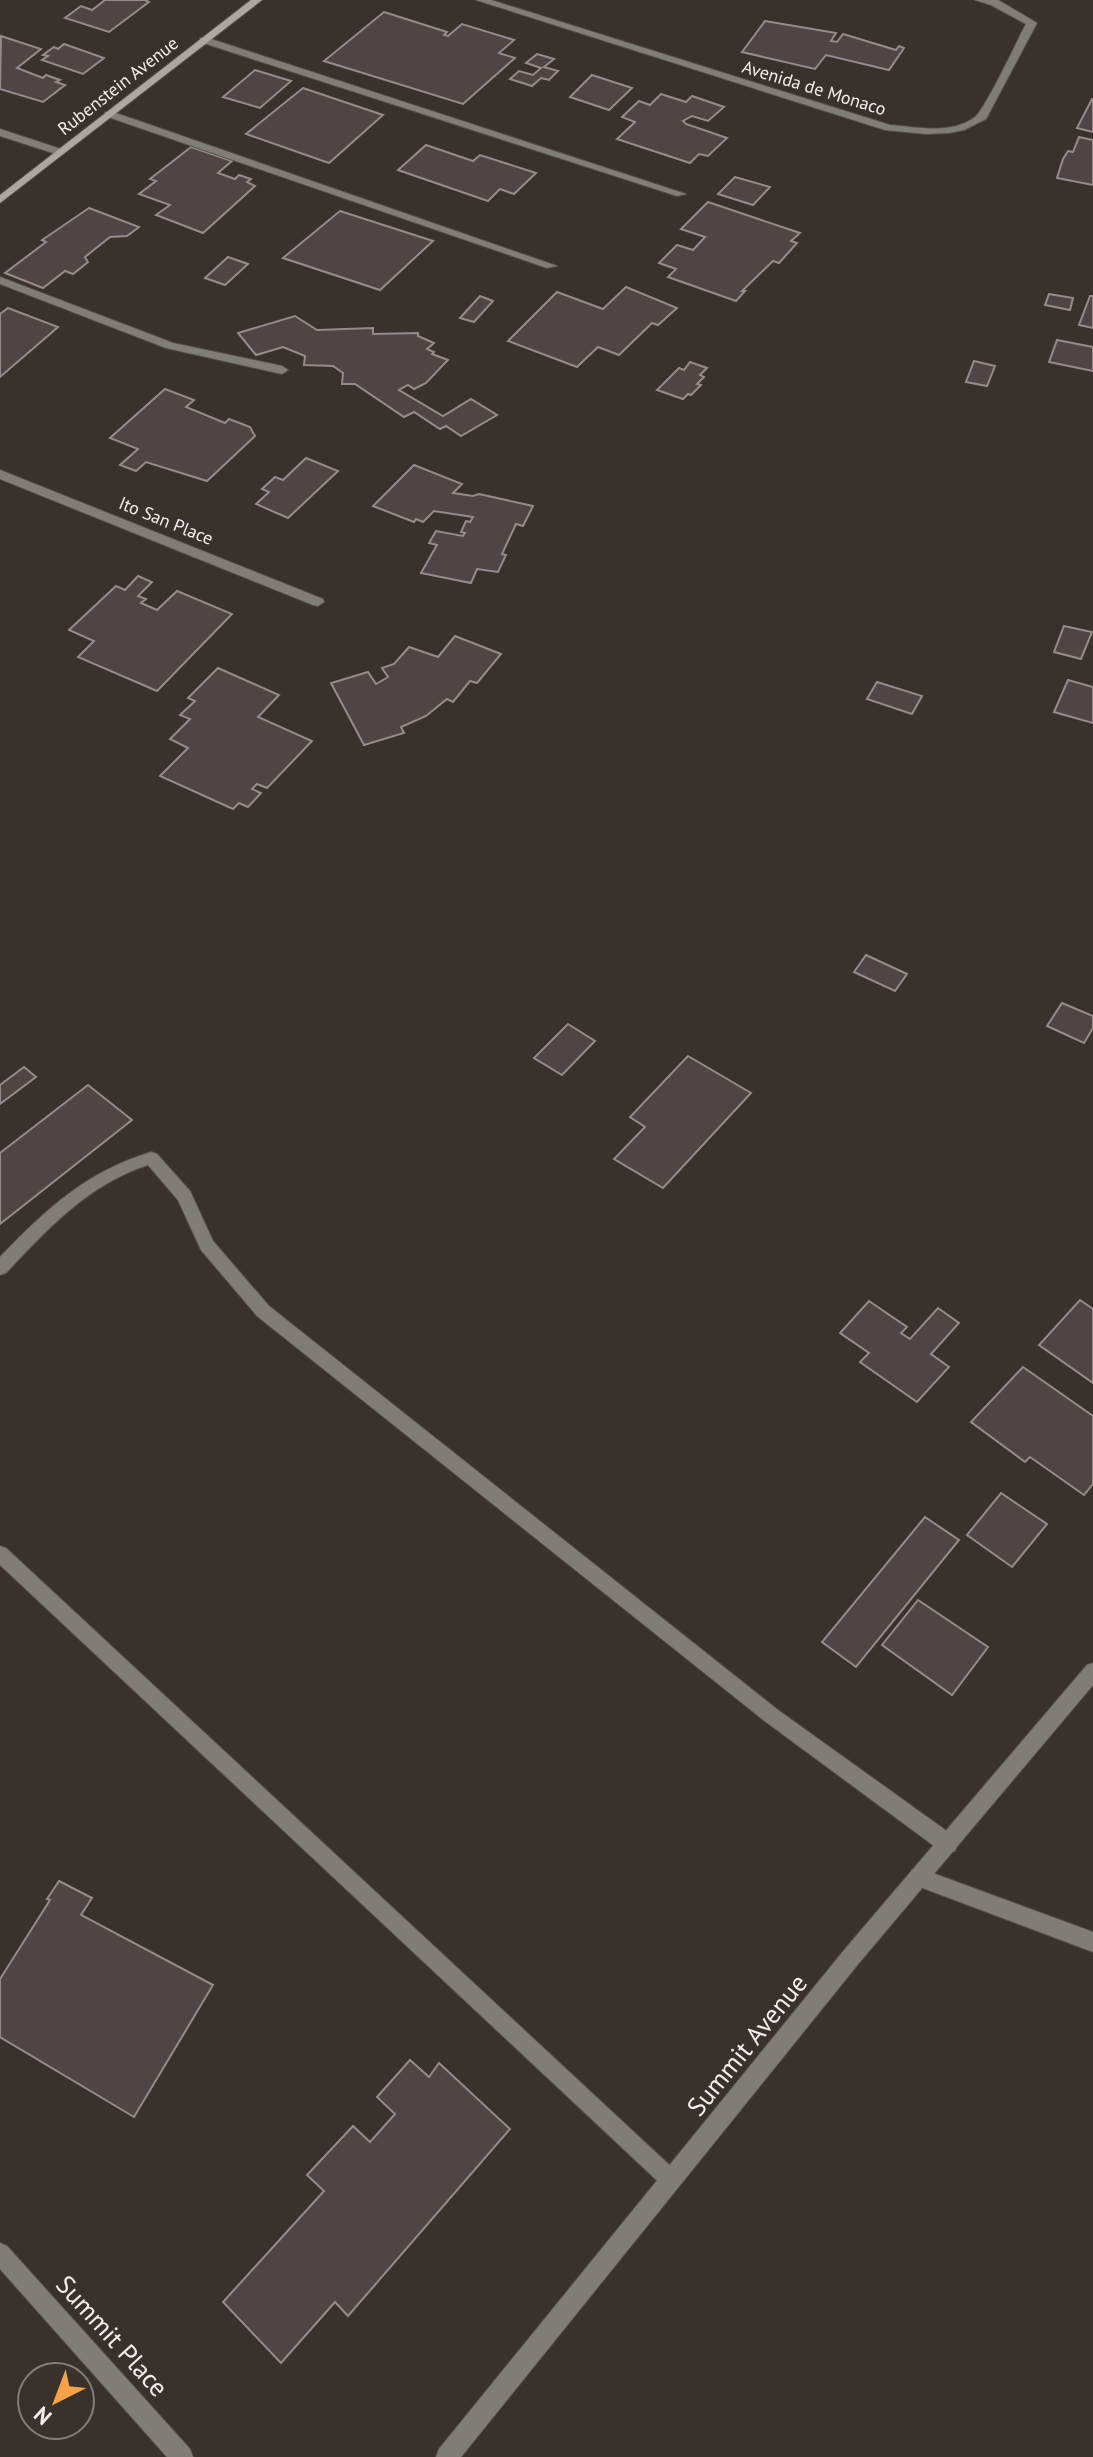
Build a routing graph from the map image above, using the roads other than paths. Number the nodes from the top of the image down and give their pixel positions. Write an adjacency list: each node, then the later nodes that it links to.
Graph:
1 (257, 0): 4 (street, Rubenstein Avenue)
2 (481, 0): 3 (street, Avenida de Monaco)
3 (980, 0)
4 (204, 40): 5 (street, Rubenstein Avenue); 8 (street)
5 (109, 114): 7 (street, Rubenstein Avenue); 10 (street)
6 (0, 132): 7 (street)
7 (60, 152): 9 (street, Rubenstein Avenue)
8 (681, 194)
9 (0, 200)
10 (551, 266)
11 (0, 280): 12 (street)
12 (282, 370)
13 (0, 474): 14 (street, Ito San Place)
14 (318, 602)
15 (0, 1268): 18 (street)
16 (0, 1554): 21 (street)
17 (1093, 1671): 18 (street, Summit Avenue)
18 (948, 1844): 19 (street, Summit Avenue)
19 (919, 1877): 20 (street); 21 (street, Summit Avenue)
20 (1093, 1942)
21 (671, 2180): 24 (street, Summit Avenue)
22 (0, 2253): 23 (street, Summit Place)
23 (182, 2457)
24 (447, 2457)

